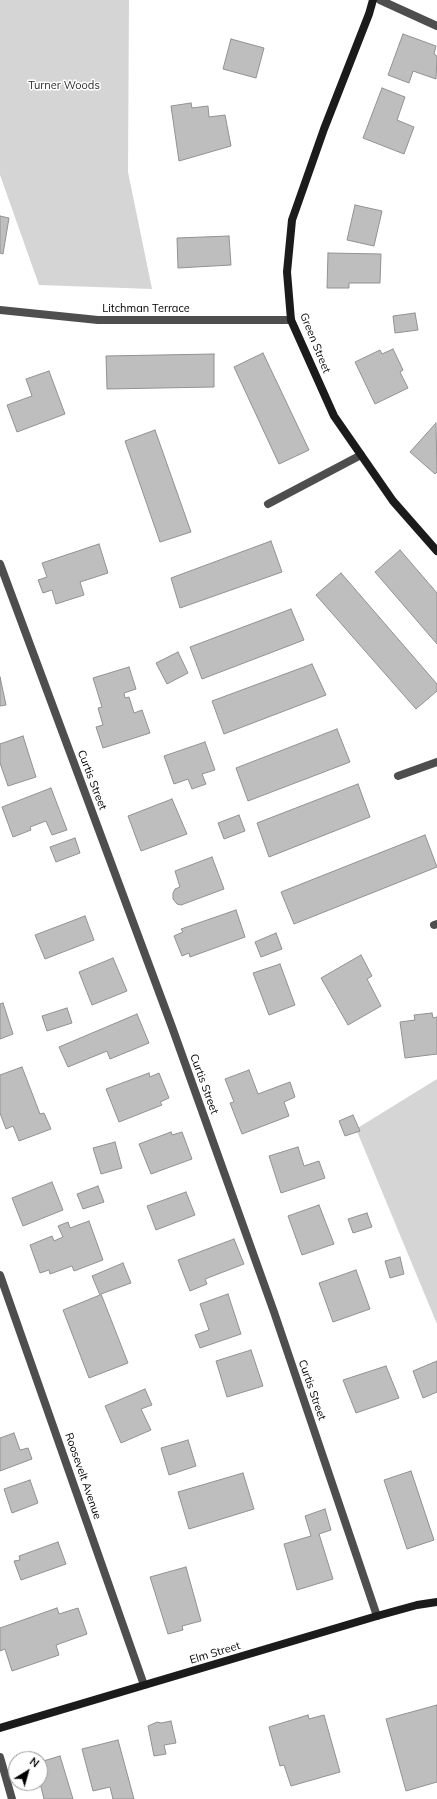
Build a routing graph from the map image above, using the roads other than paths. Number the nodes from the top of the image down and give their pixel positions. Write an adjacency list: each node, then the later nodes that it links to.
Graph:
1 (373, 0): 5 (main road, Green Street)
2 (380, 0): 3 (street)
3 (437, 26)
4 (0, 310): 5 (street, Litchman Terrace)
5 (291, 320): 6 (main road, Green Street)
6 (361, 455): 7 (street); 8 (main road, Green Street)
7 (268, 504)
8 (437, 551)
9 (0, 564): 14 (street, Curtis Street)
10 (437, 762): 11 (street)
11 (398, 776)
12 (0, 1275): 15 (street, Roosevelt Avenue)
13 (437, 1602): 14 (main road, Elm Street)
14 (377, 1616): 15 (main road, Elm Street)
15 (144, 1685): 16 (main road, Elm Street)
16 (0, 1728)
17 (0, 1757): 18 (street)
18 (12, 1799)

